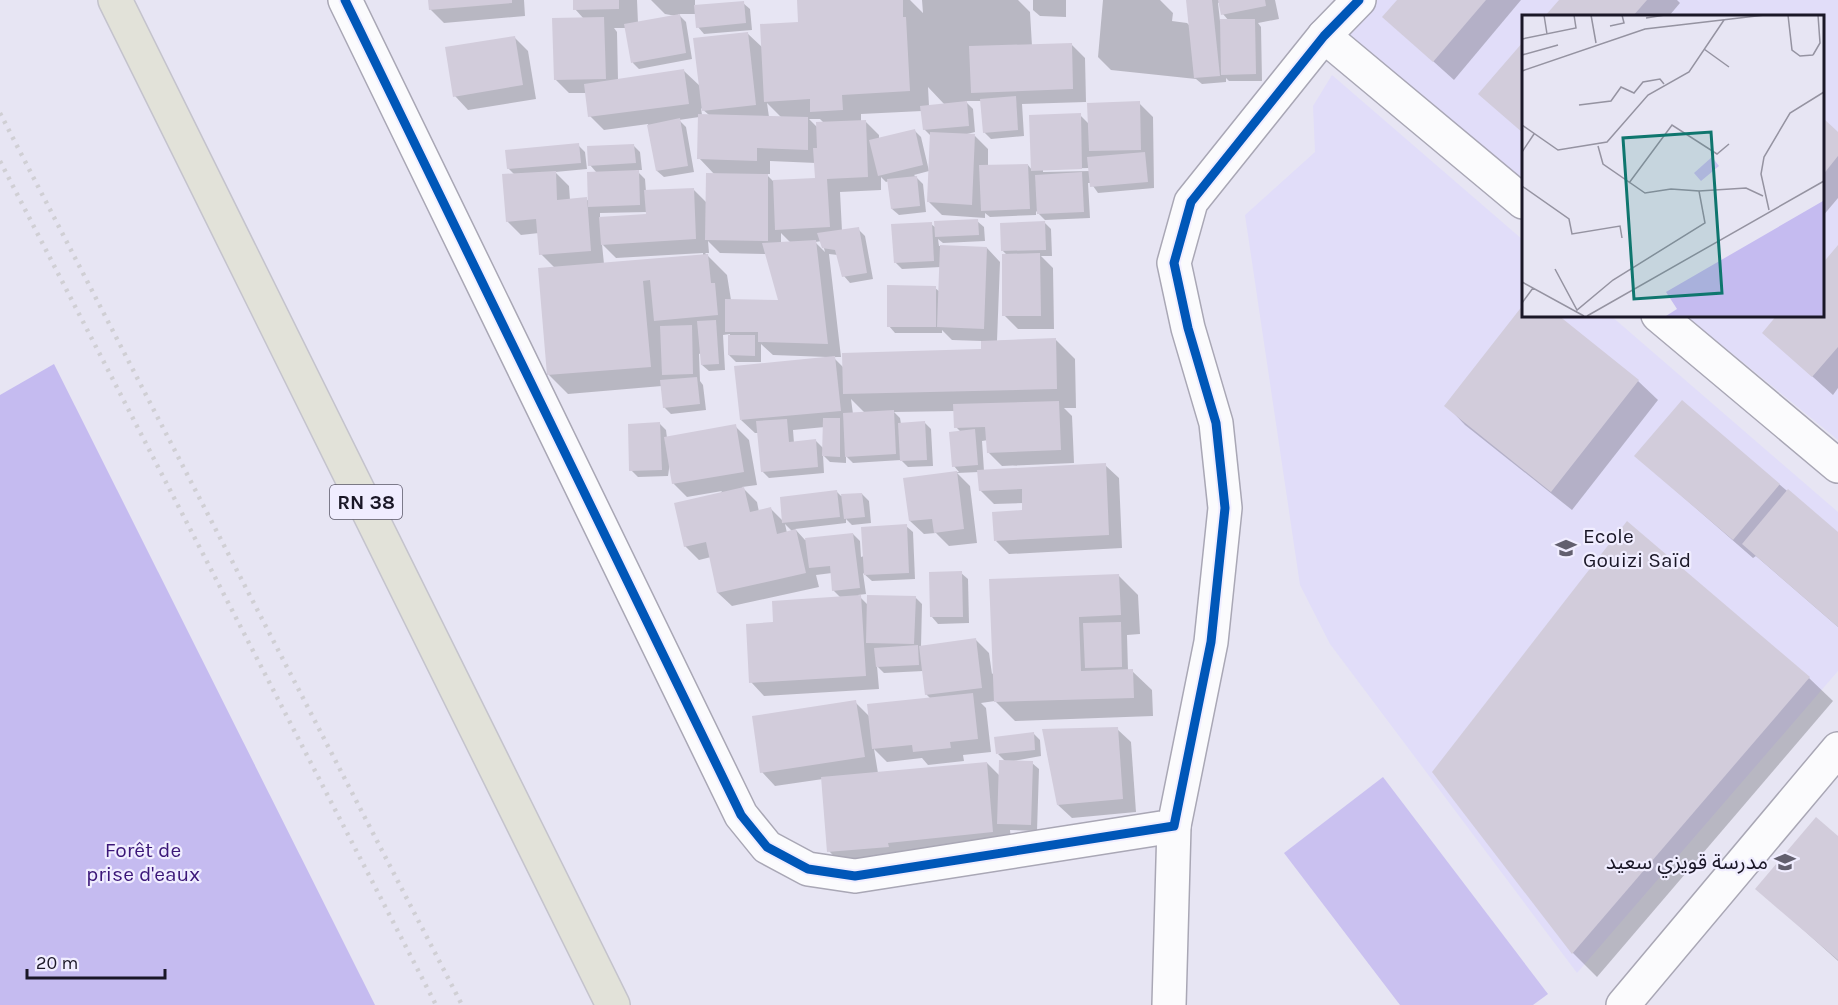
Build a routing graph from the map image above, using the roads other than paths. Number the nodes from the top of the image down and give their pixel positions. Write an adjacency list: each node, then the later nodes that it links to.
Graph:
1 (116, 0): 10 (main road, RN 38)
2 (345, 0): 9 (street)
3 (1359, 0): 4 (street)
4 (1324, 36): 5 (street); 9 (street)
5 (1522, 201)
6 (1659, 316): 7 (street)
7 (1838, 466)
8 (1838, 749): 12 (street)
9 (1174, 826): 11 (street)
10 (613, 1005)
11 (1168, 1005)
12 (1623, 1005)

